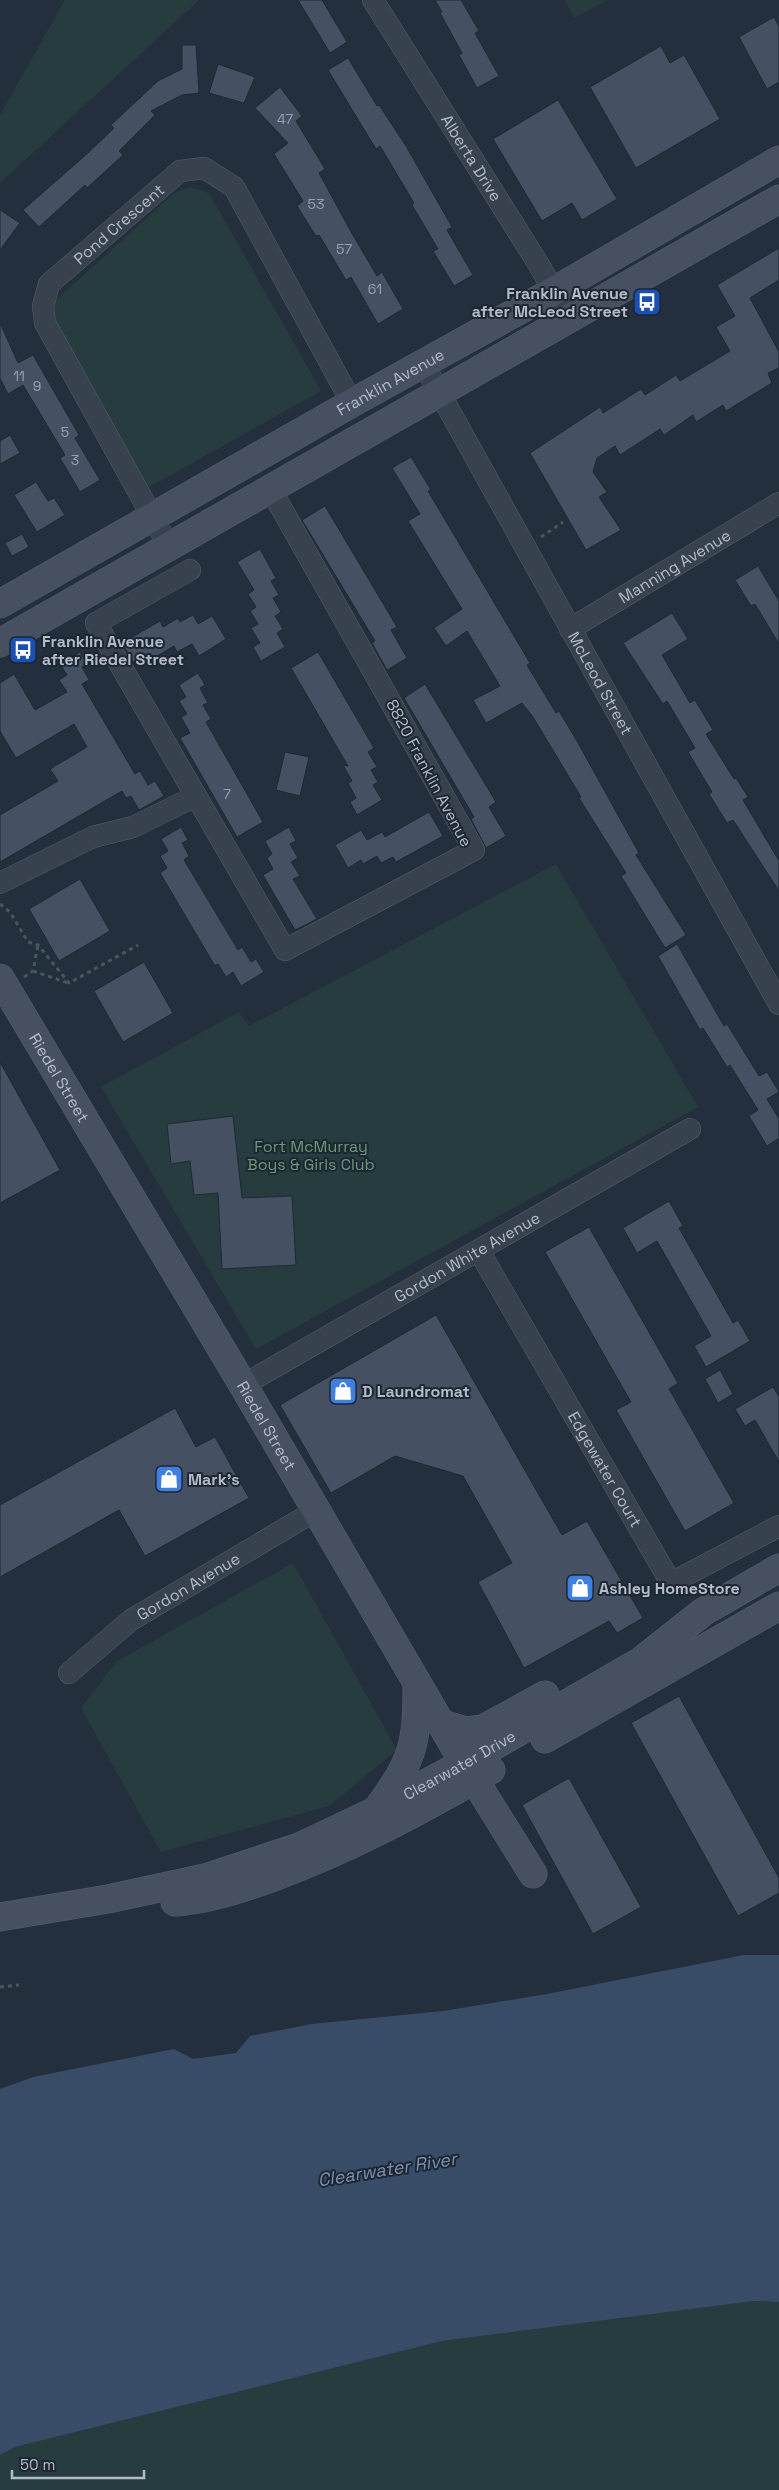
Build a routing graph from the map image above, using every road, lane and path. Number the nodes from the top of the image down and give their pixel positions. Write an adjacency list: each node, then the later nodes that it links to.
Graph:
1 (373, 0): 4 (street, Alberta Drive)
2 (779, 160): 4 (main road, Franklin Avenue)
3 (779, 199): 5 (main road, Franklin Avenue)
4 (554, 291): 5 (street, Alberta Drive); 6 (main road, Franklin Avenue)
5 (569, 318): 7 (main road, Franklin Avenue)
6 (423, 363): 7 (street, McLeod Street); 8 (main road, Franklin Avenue)
7 (440, 391): 9 (main road, Franklin Avenue); 14 (street, McLeod Street)
8 (352, 402): 11 (main road, Franklin Avenue); 11 (street, Pond Crescent)
9 (270, 488): 13 (main road, Franklin Avenue); 19 (street, 8820 Franklin Avenue)
10 (779, 503): 17 (street, Manning Avenue)
11 (153, 517): 13 (street, Pond Crescent); 16 (main road, Franklin Avenue)
12 (563, 522): 14 (path)
13 (169, 547): 18 (main road, Franklin Avenue)
14 (525, 547): 17 (street, McLeod Street)
15 (190, 570): 19 (street, 8820 Franklin Avenue)
16 (0, 604)
17 (570, 629): 27 (street, McLeod Street)
18 (0, 642)
19 (196, 796): 20 (street)
20 (0, 883)
21 (0, 904): 22 (path)
22 (38, 945): 24 (path); 25 (path)
23 (138, 945): 25 (path)
24 (33, 971): 25 (path); 26 (path)
25 (69, 983)
26 (2, 986): 30 (main road, Riedel Street)
27 (779, 1004)
28 (690, 1129): 29 (street, Gordon White Avenue)
29 (479, 1251): 30 (street, Gordon White Avenue); 32 (street, Edgewater Court)
30 (243, 1385): 31 (main road, Riedel Street)
31 (315, 1511): 36 (street, Gordon Avenue); 37 (main road, Riedel Street)
32 (779, 1526)
33 (779, 1568): 35 (main road, Clearwater Drive)
34 (779, 1606): 39 (main road, Clearwater Drive)
35 (703, 1612): 38 (main road); 39 (main road, Clearwater Drive)
36 (69, 1673)
37 (417, 1681): 38 (main road, Riedel Street); 40 (main road)
38 (442, 1724): 39 (main road, Riedel Street)
39 (470, 1771): 40 (main road, Clearwater Drive); 41 (main road, Riedel Street); 42 (main road, Clearwater Drive)
40 (375, 1810): 42 (main road, Clearwater Drive)
41 (533, 1874)
42 (108, 1899): 43 (main road, Clearwater Drive)
43 (0, 1917)
44 (19, 1984): 45 (path)
45 (0, 1987)

